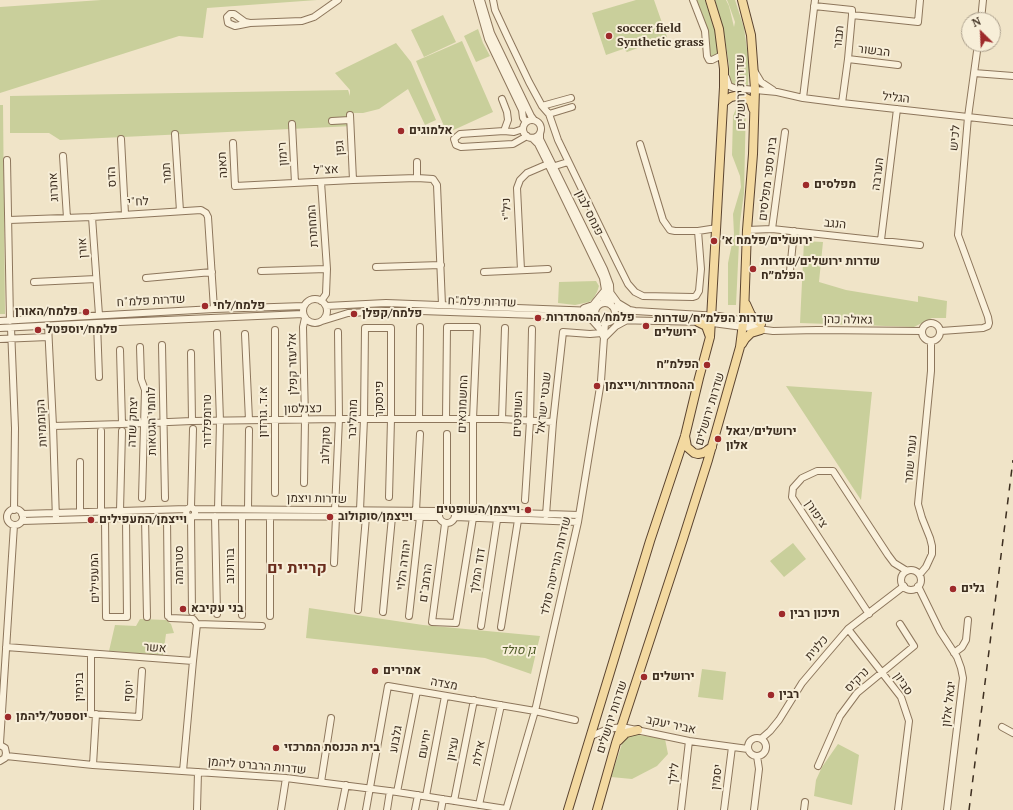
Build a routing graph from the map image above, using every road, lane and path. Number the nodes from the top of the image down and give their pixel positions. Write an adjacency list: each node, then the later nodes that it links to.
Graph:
1 (338, 0): 13 (street)
2 (477, 0): 39 (street)
3 (481, 0): 23 (street)
4 (493, 0): 22 (street)
5 (693, 0): 15 (street)
6 (710, 0): 15 (main road, שדרות ירושלים)
7 (742, 0): 19 (main road, שדרות ירושלים)
8 (920, 0): 12 (street)
9 (983, 0): 11 (street)
10 (815, 3): 12 (street, תבור); 27 (street, תבור)
11 (982, 12)
12 (852, 15): 16 (street, תבור)
13 (250, 23)
14 (977, 52): 20 (street, לכיש)
15 (722, 55): 18 (main road, שדרות ירושלים)
16 (848, 59): 17 (street, הבשור); 30 (street, תבור)
17 (898, 65)
18 (724, 69): 24 (street, הגליל); 29 (main road, שדרות ירושלים)
19 (754, 70): 24 (main road, שדרות ירושלים); 25 (street, הגליל)
20 (974, 73): 21 (street); 36 (street, לכיש)
21 (1013, 76)
22 (529, 82): 23 (street); 31 (street)
23 (518, 88): 37 (street)
24 (755, 90): 25 (street, הגליל); 34 (main road, שדרות ירושלים)
25 (776, 92): 27 (street, הגליל)
26 (571, 98): 31 (street)
27 (803, 98): 30 (street, הגליל)
28 (502, 99): 43 (street)
29 (724, 102): 34 (main road); 66 (main road, שדרות ירושלים)
30 (842, 103): 33 (street, הגליל)
31 (542, 106): 35 (street)
32 (572, 107): 35 (street)
33 (897, 109): 36 (street, הגליל); 71 (street, הערבה)
34 (754, 112): 68 (main road, שדרות ירושלים)
35 (549, 114): 54 (street)
36 (968, 117): 40 (street, הגליל); 121 (street, לכיש)
37 (534, 120): 39 (street); 45 (street)
38 (332, 121): 57 (street, גפן)
39 (526, 122): 42 (street)
40 (1013, 122)
41 (292, 124): 59 (street, רימון)
42 (523, 129): 43 (street); 47 (street)
43 (504, 131): 47 (street)
44 (785, 132): 67 (street, בית ספר מפלסים)
45 (540, 133): 47 (street); 55 (street, פנחס לבון)
46 (176, 134): 61 (street, תמר)
47 (529, 137): 55 (street, פנחס לבון)
48 (120, 139): 62 (street, הדס)
49 (233, 143): 60 (street, תאנה)
50 (640, 144): 69 (street)
51 (63, 156): 64 (street, אתרוג)
52 (7, 160): 65 (street)
53 (417, 162): 56 (street)
54 (568, 162): 55 (street, ניל"י); 73 (street)
55 (551, 165): 78 (street, פנחס לבון); 79 (street, ניל"י); 87 (street, פנחס לבון)
56 (418, 178): 57 (street, אצ"ל); 74 (street, אצ"ל)
57 (353, 180): 58 (street, אצ"ל)
58 (321, 182): 59 (street, אצ"ל); 76 (street, המחתרת)
59 (295, 183): 60 (street, אצ"ל)
60 (235, 186)
61 (180, 211): 62 (street, לח"י); 82 (street, לח"י)
62 (125, 214): 63 (street, לח"י)
63 (92, 217): 64 (street, לח"י); 85 (street, אורן)
64 (66, 218): 65 (street, לח"י)
65 (9, 220): 105 (street)
66 (717, 228): 69 (street); 101 (main road, שדרות ירושלים)
67 (772, 228): 68 (street, הנגב); 70 (street, הנגב)
68 (747, 230): 88 (main road, שדרות ירושלים)
69 (698, 231): 73 (street)
70 (794, 231): 71 (street, הנגב); 81 (street)
71 (881, 240): 72 (street, הנגב)
72 (920, 245)
73 (617, 262): 78 (street)
74 (441, 265): 75 (street); 91 (street, אצ"ל)
75 (376, 267)
76 (327, 269): 80 (street); 90 (street, המחתרת)
77 (548, 269): 79 (street)
78 (604, 269): 87 (street, פנחס לבון)
79 (521, 270): 83 (street)
80 (261, 271)
81 (790, 271)
82 (212, 272): 84 (street); 94 (street, לח"י)
83 (484, 272)
84 (146, 278)
85 (96, 279): 86 (street); 98 (street, אורן)
86 (34, 282)
87 (608, 291): 89 (street, פנחס לבון); 93 (street, פנחס לבון); 95 (street); 96 (street)
88 (745, 301): 110 (main road, שדרות ירושלים); 113 (main road)
89 (603, 303): 93 (street); 97 (street)
90 (323, 304): 91 (street, שדרות פלמ"ח); 92 (street); 106 (street)
91 (442, 305): 95 (street, שדרות פלמ"ח)
92 (304, 306): 94 (street, שדרות פלמ"ח); 100 (street)
93 (612, 306): 96 (street); 102 (street)
94 (214, 309): 98 (street, שדרות פלמ"ח)
95 (567, 309): 97 (street, שדרות פלמ"ח)
96 (635, 311): 101 (street)
97 (595, 314): 99 (street, שדרות פלמ"ח); 109 (street)
98 (99, 315): 105 (street, שדרות פלמ"ח)
99 (579, 315): 106 (street, שדרות פלמ"ח); 125 (street)
100 (304, 316): 106 (street); 108 (street, שדרות פלמ"ח); 146 (street, אליעזר קפלן)
101 (712, 319): 107 (street); 110 (street); 127 (main road, שדרות ירושלים)
102 (612, 320): 103 (street); 109 (street)
103 (629, 320): 107 (street); 125 (street)
104 (0, 321): 105 (street, שדרות פלמ"ח)
105 (10, 321)
106 (322, 321)
107 (698, 322): 127 (main road)
108 (97, 323): 111 (street, שדרות פלמ"ח); 136 (street)
109 (605, 323): 125 (street, שדרות הנרייטה סולד)
110 (743, 324): 113 (street, גאולה כהן); 133 (main road, שדרות ירושלים)
111 (48, 325): 115 (street, שדרות פלמ"ח); 126 (street, הקוממיות)
112 (420, 327): 140 (street)
113 (761, 327): 120 (street, גאולה כהן); 133 (main road)
114 (0, 328): 115 (street, שדרות פלמ"ח)
115 (11, 328): 128 (street)
116 (365, 328): 138 (street, מוהליבר); 139 (street, פינסקר)
117 (505, 328): 143 (street)
118 (532, 329): 149 (street, השופטים)
119 (275, 330): 145 (street, א.ד. גורדון)
120 (922, 331): 121 (street); 130 (street)
121 (941, 331): 130 (street)
122 (338, 332): 137 (street, סוקולוב)
123 (217, 333): 148 (street, טרומפלדור)
124 (245, 334): 144 (street)
125 (603, 335): 151 (street, שבטי ישראל); 198 (street, שדרות הנרייטה סולד)
126 (48, 337): 128 (street); 153 (street, הקוממיות)
127 (710, 337): 160 (main road, שדרות ירושלים)
128 (11, 338): 129 (street); 173 (street)
129 (0, 339)
130 (932, 341): 207 (street, נעמי שמר)
131 (162, 345): 150 (street, לוחמי הגטאות)
132 (140, 347): 152 (street, יצחק שדה)
133 (740, 347): 161 (main road, שדרות ירושלים)
134 (120, 350): 154 (street)
135 (191, 353): 147 (street)
136 (99, 377)
137 (338, 419): 138 (street, כצנלסון); 146 (street, כצנלסון); 174 (street, סוקולוב)
138 (364, 419): 139 (street, כצנלסון); 175 (street, מוהליבר)
139 (392, 419): 140 (street, כצנלסון); 165 (street, פינסקר)
140 (419, 419): 141 (street, כצנלסון)
141 (446, 419): 142 (street, כצנלסון); 142 (street, החשמונאים)
142 (473, 419): 143 (street, כצנלסון); 184 (street, החשמונאים)
143 (502, 419): 149 (street, כצנלסון)
144 (249, 420): 145 (street, כצנלסון); 148 (street, כצנלסון)
145 (275, 420): 146 (street, כצנלסון); 164 (street, א.ד. גורדון)
146 (305, 420): 163 (street, אליעזר קפלן)
147 (192, 421): 148 (street, כצנלסון); 150 (street, כצנלסון)
148 (220, 421): 171 (street, טרומפלדור)
149 (530, 421): 151 (street, כצנלסון); 168 (street, השופטים)
150 (164, 422): 152 (street, כצנלסון); 167 (street, לוחמי הגטאות)
151 (553, 422): 185 (street, שבטי ישראל)
152 (144, 423): 154 (street, כצנלסון); 166 (street, יצחק שדה)
153 (53, 426): 154 (street, כצנלסון); 180 (street, הקוממיות)
154 (122, 428): 177 (street)
155 (193, 429): 170 (street)
156 (249, 430): 172 (street)
157 (101, 431): 176 (street)
158 (420, 434): 178 (street)
159 (447, 434): 169 (street)
160 (685, 436): 161 (main road); 245 (main road, שדרות ירושלים)
161 (712, 448): 241 (main road, שדרות ירושלים)
162 (80, 462): 179 (street)
163 (304, 483)
164 (275, 493)
165 (389, 497)
166 (142, 498)
167 (165, 498)
168 (525, 500)
169 (447, 507): 182 (street); 183 (street)
170 (191, 508): 171 (street, שדרות ויצמן); 177 (street, שדרות ויצמן); 189 (street, סטרומה)
171 (218, 509): 172 (street, שדרות ויצמן)
172 (248, 509): 174 (street, שדרות ויצמן)
173 (14, 510): 181 (street); 204 (street)
174 (335, 510): 175 (street, שדרות ויצמן)
175 (360, 510): 178 (street, שדרות ויצמן)
176 (100, 511): 177 (street, שדרות ויצמן); 179 (street, שדרות ויצמן)
177 (120, 511)
178 (416, 511): 182 (street, שדרות ויצמן)
179 (80, 512): 180 (street, שדרות ויצמן)
180 (56, 513): 181 (street, שדרות ויצמן); 199 (street, הקוממיות)
181 (22, 514): 202 (street)
182 (439, 514): 194 (street, שדרות ויצמן); 203 (street)
183 (454, 514): 184 (street); 203 (street)
184 (473, 515): 185 (street); 200 (street); 220 (street, החשמונאים)
185 (546, 515): 198 (street)
186 (215, 516): 187 (street, שדרות ויצמן); 189 (street, שדרות ויצמן); 213 (street)
187 (242, 516): 190 (street, שדרות ויצמן); 215 (street, בורוכוב)
188 (167, 517): 189 (street, שדרות ויצמן); 196 (street, שדרות ויצמן); 221 (street)
189 (191, 517): 211 (street, סטרומה)
190 (270, 517): 191 (street, שדרות ויצמן); 216 (street)
191 (336, 517): 192 (street, שדרות ויצמן); 205 (street)
192 (366, 517): 193 (street, שדרות ויצמן); 210 (street)
193 (392, 517): 194 (street, שדרות ויצמן); 212 (street)
194 (420, 517): 217 (street, יהודה הלוי)
195 (126, 518): 196 (street, שדרות ויצמן); 197 (street, שדרות ויצמן); 197 (street, המעפילים)
196 (145, 518): 218 (street)
197 (105, 519): 199 (street, שדרות ויצמן)
198 (578, 519): 201 (street); 237 (street, שדרות הנרייטה סולד)
199 (56, 520): 202 (street, שדרות ויצמן)
200 (498, 520): 201 (street); 224 (street, דוד המלך)
201 (518, 520): 225 (street)
202 (22, 521): 204 (street)
203 (445, 524): 220 (street, הרמב"ם)
204 (14, 525): 227 (street)
205 (334, 563)
206 (907, 571): 207 (street); 208 (street); 214 (street, ציפורן)
207 (920, 574): 209 (street)
208 (904, 586): 209 (street); 214 (street, כלנית)
209 (918, 586): 228 (street, יגאל אלון)
210 (358, 610)
211 (192, 612)
212 (383, 612)
213 (217, 614)
214 (869, 614): 226 (street, כלנית)
215 (242, 615)
216 (270, 616)
217 (409, 616)
218 (147, 617)
219 (968, 620): 228 (street)
220 (456, 623)
221 (197, 624): 223 (street); 230 (street)
222 (900, 624): 232 (street, נרקיס)
223 (262, 626)
224 (481, 626)
225 (501, 627)
226 (848, 629): 232 (street, סביון); 246 (street, כלנית)
227 (6, 648): 229 (street, אשר); 249 (street)
228 (954, 653): 287 (street, יגאל אלון)
229 (92, 654): 230 (street, אשר); 238 (street, בנימין)
230 (193, 662): 257 (street)
231 (142, 671): 238 (street, יוסף)
232 (881, 672): 256 (street, נרקיס); 286 (street, סביון)
233 (417, 691): 234 (street, מצדה); 262 (street, מצדה); 264 (street, גלבוע)
234 (445, 696): 235 (street, מצדה); 266 (street, יחיעם)
235 (474, 700): 236 (street, מצדה); 268 (street, עציון)
236 (501, 705): 237 (street, מצדה); 270 (street, אילת)
237 (535, 711): 240 (street, מצדה); 279 (street, שדרות הנרייטה סולד)
238 (96, 714): 255 (street, בנימין)
239 (330, 718): 260 (street)
240 (575, 720)
241 (622, 727): 243 (street, אביר יעקב); 245 (street, אביר יעקב); 248 (main road, שדרות ירושלים)
242 (1002, 727): 244 (street)
243 (638, 730): 247 (street, אביר יעקב); 248 (main road)
244 (1013, 733)
245 (591, 736): 280 (main road, שדרות ירושלים)
246 (762, 738): 251 (street); 253 (street)
247 (689, 741): 250 (street, אביר יעקב); 282 (street, לילך)
248 (616, 743): 281 (main road, שדרות ירושלים)
249 (0, 744): 252 (street)
250 (732, 747): 251 (street, אביר יעקב); 283 (street, יסמין)
251 (748, 749): 253 (street)
252 (6, 756): 254 (street); 255 (street, שדרות הרברט ליהמן)
253 (757, 756): 284 (street)
254 (0, 761)
255 (93, 765): 257 (street, שדרות הרברט ליהמן)
256 (818, 766)
257 (183, 771): 258 (street, שדרות הרברט ליהמן)
258 (198, 772): 259 (street, שדרות הרברט ליהמן); 272 (street)
259 (286, 778): 260 (street, שדרות הרברט ליהמן); 273 (street)
260 (321, 782): 261 (street, שדרות הרברט ליהמן)
261 (346, 785): 262 (street, שדרות הרברט ליהמן); 274 (street)
262 (370, 789): 263 (street, שדרות הרברט ליהמן); 275 (street, מצדה)
263 (390, 791): 264 (street, שדרות הרברט ליהמן); 276 (street)
264 (397, 792): 265 (street, שדרות הרברט ליהמן)
265 (418, 795): 266 (street, שדרות הרברט ליהמן); 277 (street)
266 (426, 796): 267 (street, שדרות הרברט ליהמן)
267 (443, 799): 268 (street, שדרות הרברט ליהמן); 278 (street)
268 (454, 801): 271 (street, שדרות הרברט ליהמן)
269 (805, 802): 285 (street)
270 (479, 805): 271 (street, שדרות הרברט ליהמן); 279 (street, שדרות הרברט ליהמן)
271 (469, 807)
272 (196, 810)
273 (280, 810)
274 (341, 810)
275 (366, 810)
276 (387, 810)
277 (415, 810)
278 (441, 810)
279 (506, 810)
280 (568, 810)
281 (597, 810)
282 (681, 810)
283 (724, 810)
284 (754, 810)
285 (804, 810)
286 (898, 810)
287 (947, 810)

